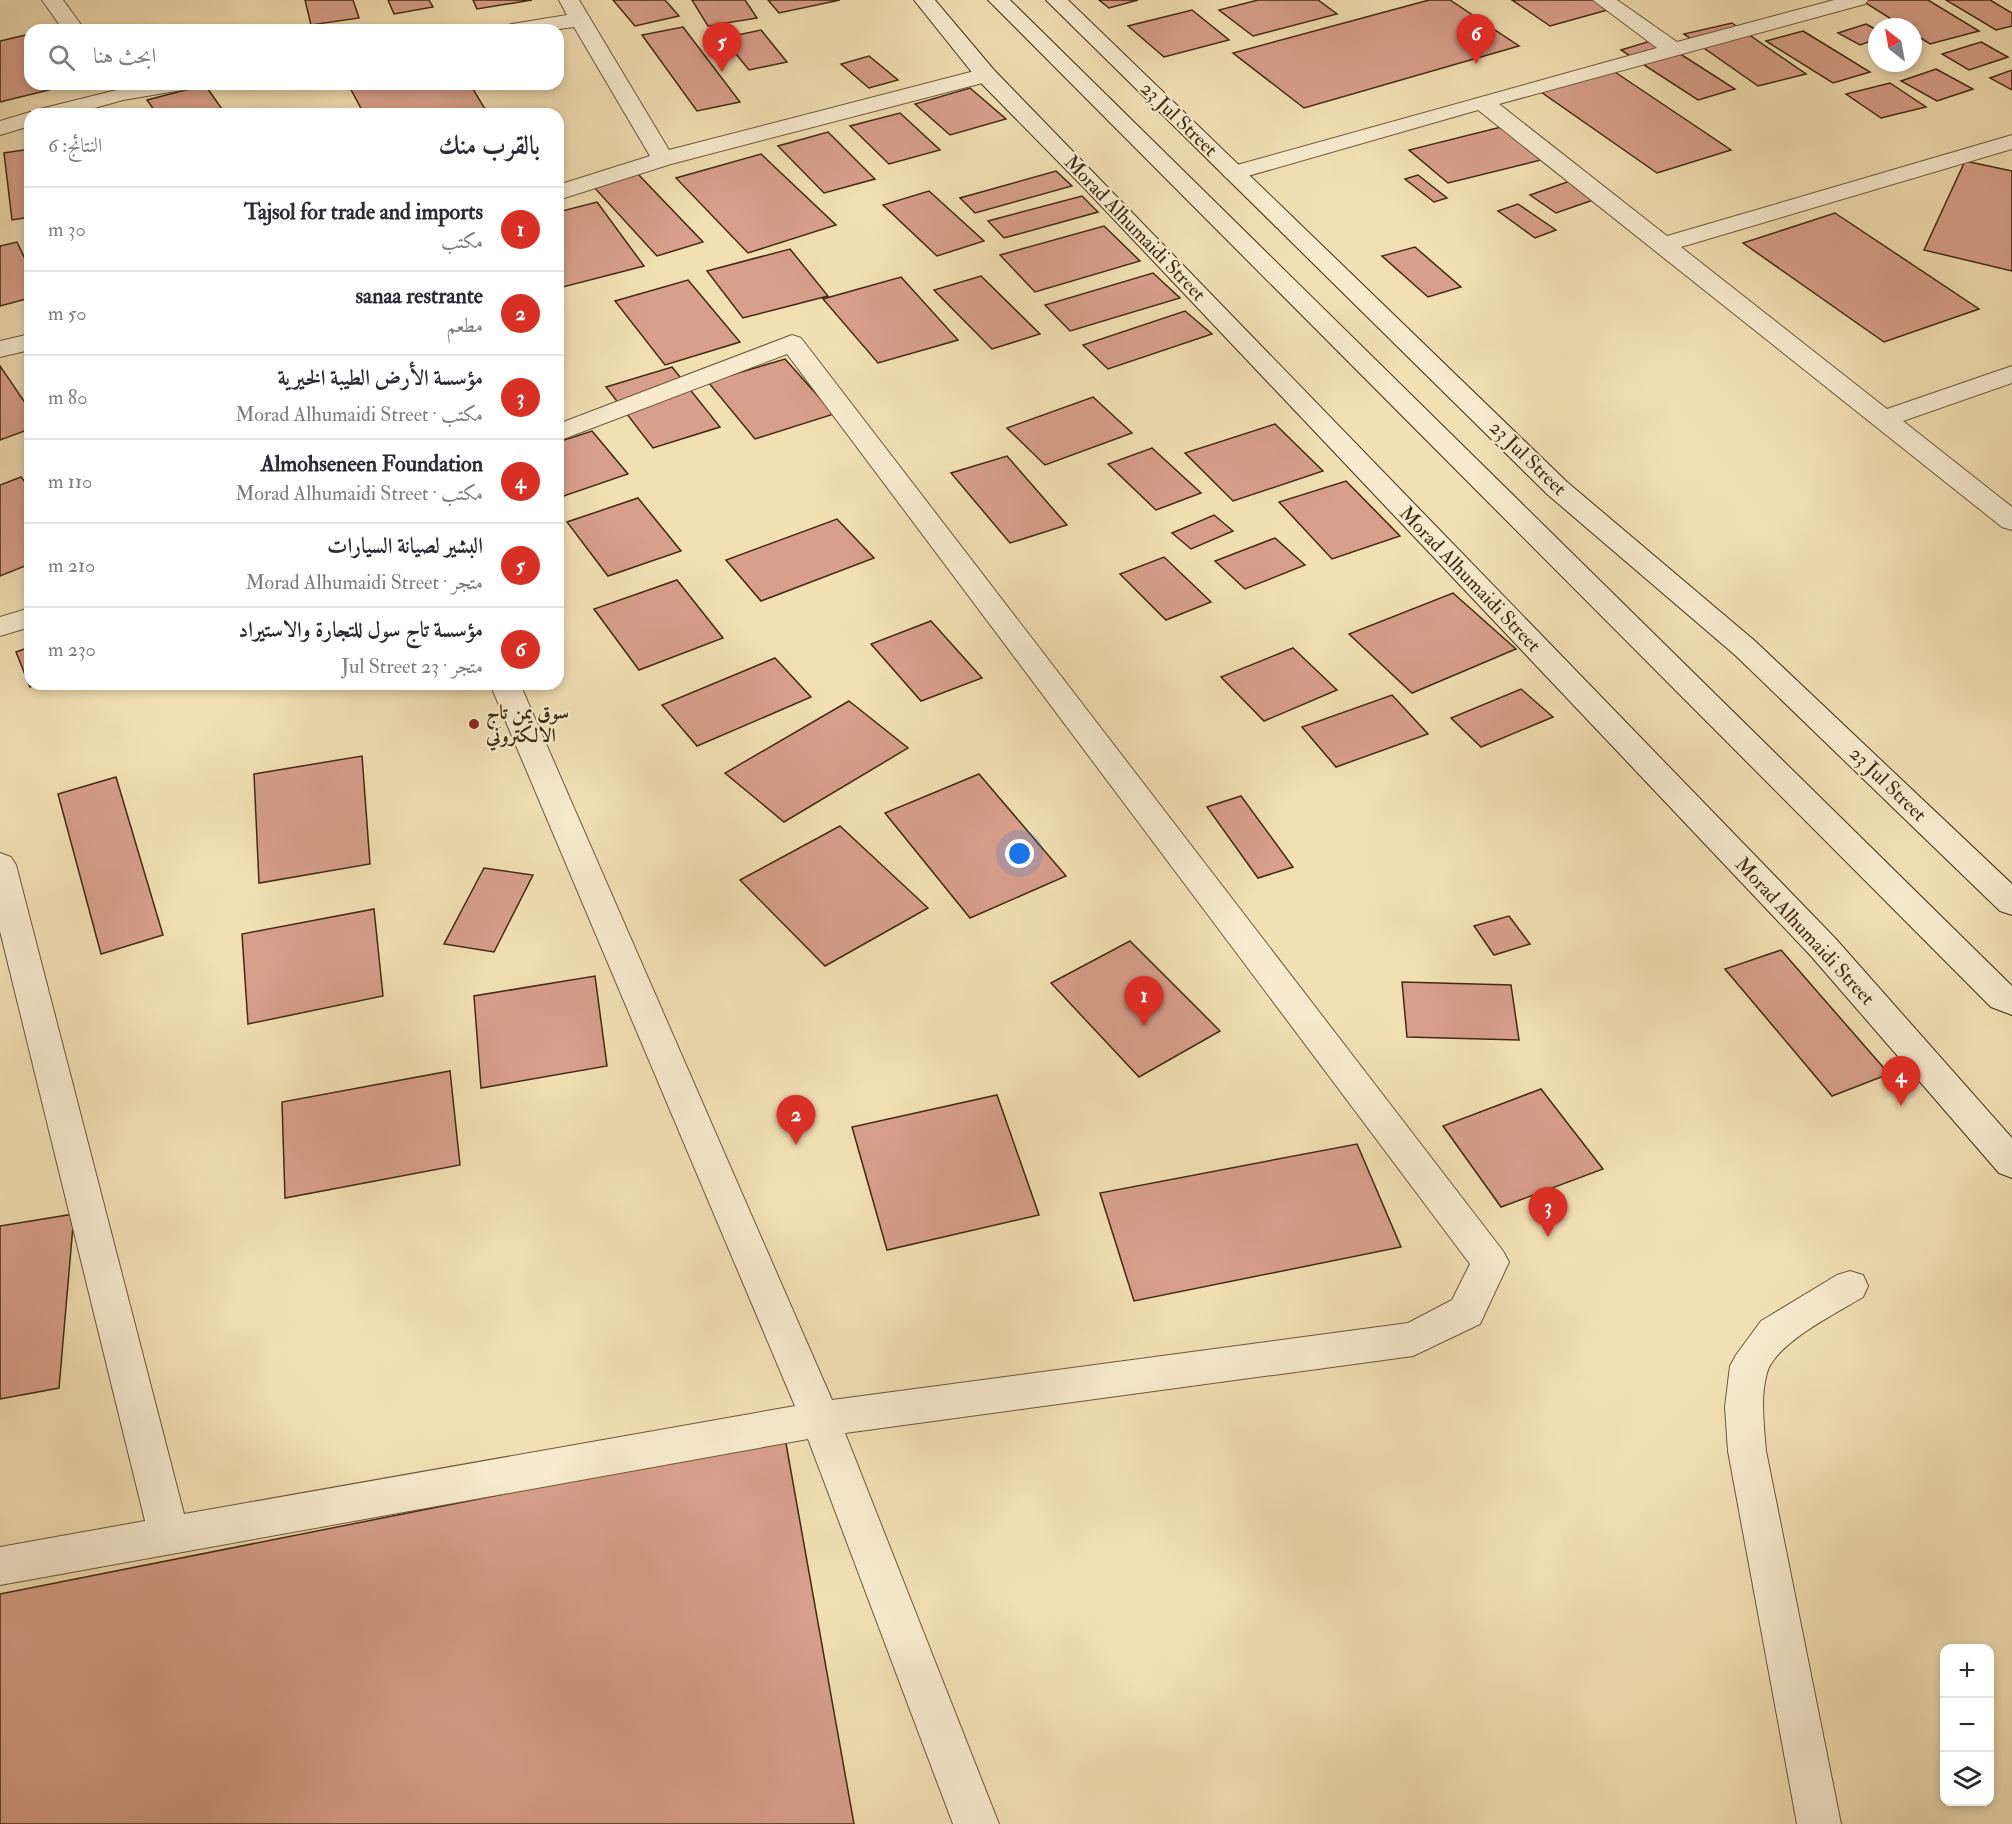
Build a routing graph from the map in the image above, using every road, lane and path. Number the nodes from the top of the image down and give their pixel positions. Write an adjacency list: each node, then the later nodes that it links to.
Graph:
1 (52, 0): 9 (street)
2 (569, 0): 8 (street)
3 (998, 0): 34 (street)
4 (1056, 0): 20 (street, 23 Jul Street)
5 (1603, 0): 11 (street)
6 (1858, 0): 11 (street)
7 (933, 4): 12 (street, Morad Alhumaidi Street)
8 (582, 19): 10 (street); 19 (street)
9 (70, 24)
10 (550, 24)
11 (1674, 50): 14 (street)
12 (986, 75): 19 (street); 35 (street, Morad Alhumaidi Street)
13 (114, 90): 15 (street)
14 (1482, 102): 20 (street); 22 (street)
15 (65, 108)
16 (24, 121): 17 (street)
17 (0, 128)
18 (2012, 142): 22 (street)
19 (663, 159): 21 (street)
20 (1234, 172): 33 (street, 23 Jul Street)
21 (564, 191)
22 (1664, 245): 26 (street)
23 (24, 344): 24 (street)
24 (0, 350)
25 (2012, 374): 26 (street)
26 (1884, 419): 28 (street)
27 (564, 431): 37 (street)
28 (2012, 521)
29 (24, 619): 30 (street)
30 (0, 627)
31 (508, 690): 37 (street)
32 (0, 865): 38 (street)
33 (2012, 903)
34 (2009, 1007)
35 (2012, 1163)
36 (1850, 1286): 41 (lane)
37 (820, 1419): 38 (street); 40 (street)
38 (169, 1536): 39 (street)
39 (0, 1566)
40 (976, 1824)
41 (1818, 1824)

